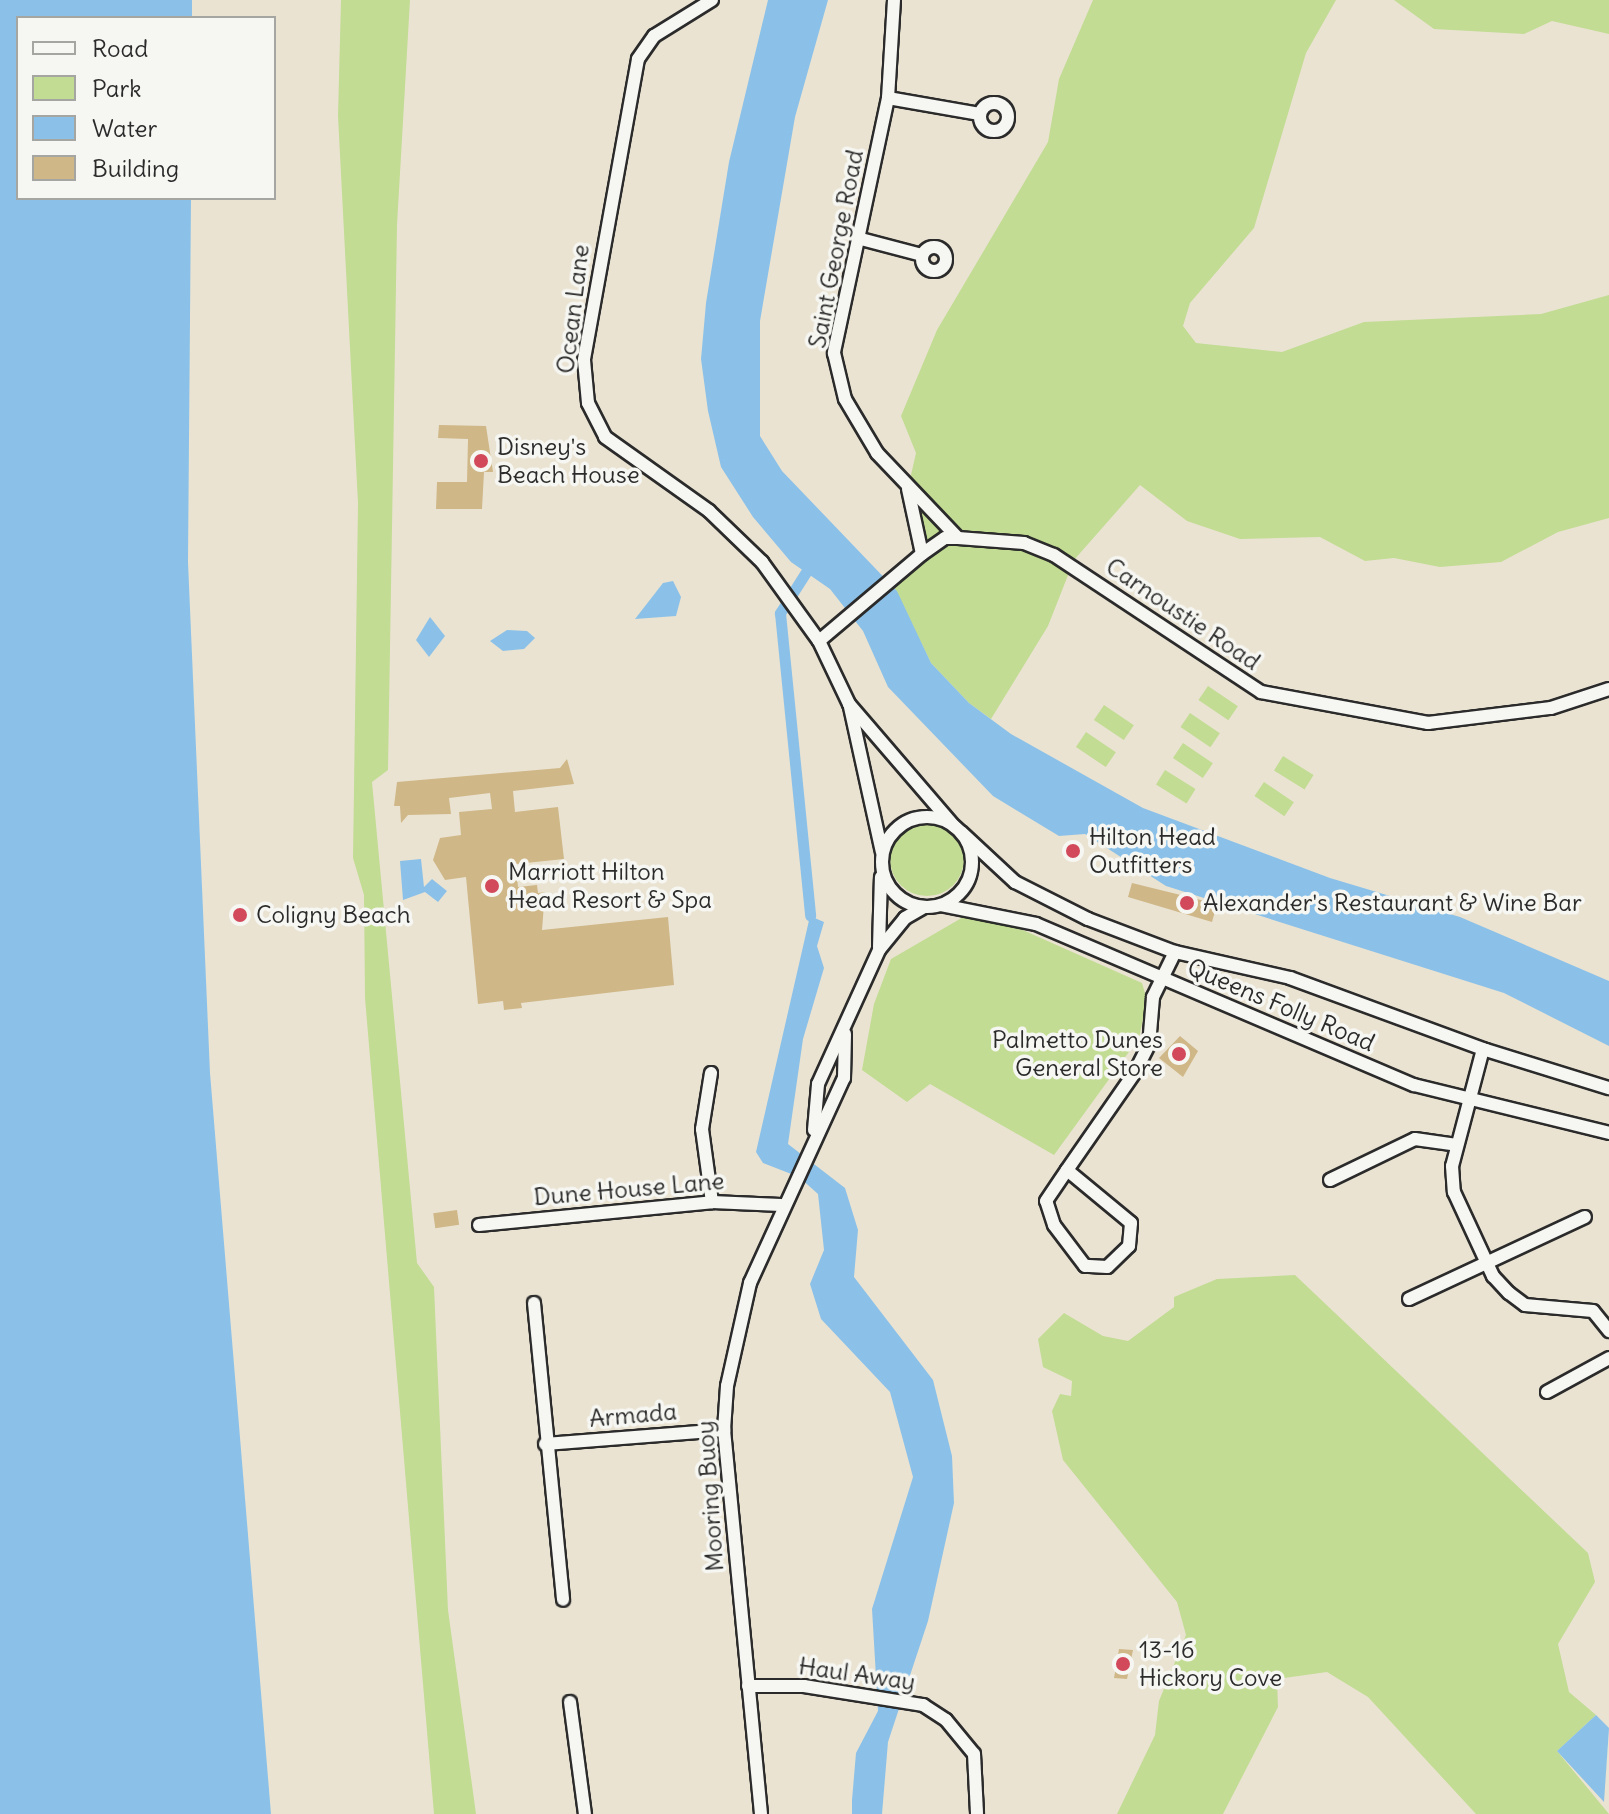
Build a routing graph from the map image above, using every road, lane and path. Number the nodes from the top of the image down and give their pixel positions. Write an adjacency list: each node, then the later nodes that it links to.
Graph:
1 (712, 0): 10 (street, Ocean Lane)
2 (894, 0): 3 (street, Saint George Road)
3 (888, 98): 4 (street); 5 (street, Saint George Road)
4 (980, 114)
5 (861, 239): 6 (street); 7 (street, Saint George Road)
6 (922, 255)
7 (907, 486): 8 (street, Saint George Road); 9 (street, Saint George Road)
8 (958, 538): 9 (street, Carnoustie Road); 11 (street, Carnoustie Road)
9 (922, 554): 10 (street, Carnoustie Road)
10 (819, 641): 12 (street, Ocean Lane)
11 (1609, 689)
12 (849, 704): 13 (street, Ocean Lane); 14 (street, Ocean Lane)
13 (958, 829): 14 (street); 16 (street); 19 (street, Queens Folly Road)
14 (882, 852): 15 (street)
15 (881, 868): 17 (street); 18 (street, Mooring Buoy)
16 (941, 905): 17 (street); 20 (street, Queens Folly Road)
17 (924, 907): 18 (street, Mooring Buoy)
18 (879, 950): 21 (street, Mooring Buoy)
19 (1175, 952): 20 (street); 22 (street, Queens Folly Road)
20 (1162, 978): 25 (street, Queens Folly Road); 29 (street)
21 (845, 1034): 27 (street, Mooring Buoy); 27 (street, Mooring Buoy)
22 (1483, 1049): 24 (street, Queens Folly Road); 25 (street)
23 (711, 1073): 31 (street)
24 (1609, 1088)
25 (1472, 1098): 26 (street, Queens Folly Road); 28 (street)
26 (1609, 1133)
27 (812, 1141): 32 (street, Mooring Buoy)
28 (1457, 1145): 30 (street); 35 (street)
29 (1067, 1170): 29 (street)
30 (1330, 1180)
31 (712, 1202): 32 (street, Dune House Lane); 34 (street, Dune House Lane)
32 (781, 1205): 41 (street, Mooring Buoy)
33 (1585, 1217): 35 (street)
34 (479, 1225)
35 (1485, 1260): 36 (street); 38 (street)
36 (1409, 1299)
37 (534, 1303): 42 (street)
38 (1609, 1331)
39 (1609, 1358): 40 (street)
40 (1547, 1392)
41 (724, 1430): 42 (street, Armada); 44 (street, Mooring Buoy)
42 (545, 1444): 43 (street)
43 (563, 1600)
44 (748, 1686): 47 (street, Mooring Buoy); 48 (street, Haul Away)
45 (570, 1702): 46 (street)
46 (585, 1814)
47 (761, 1814)
48 (977, 1814)

